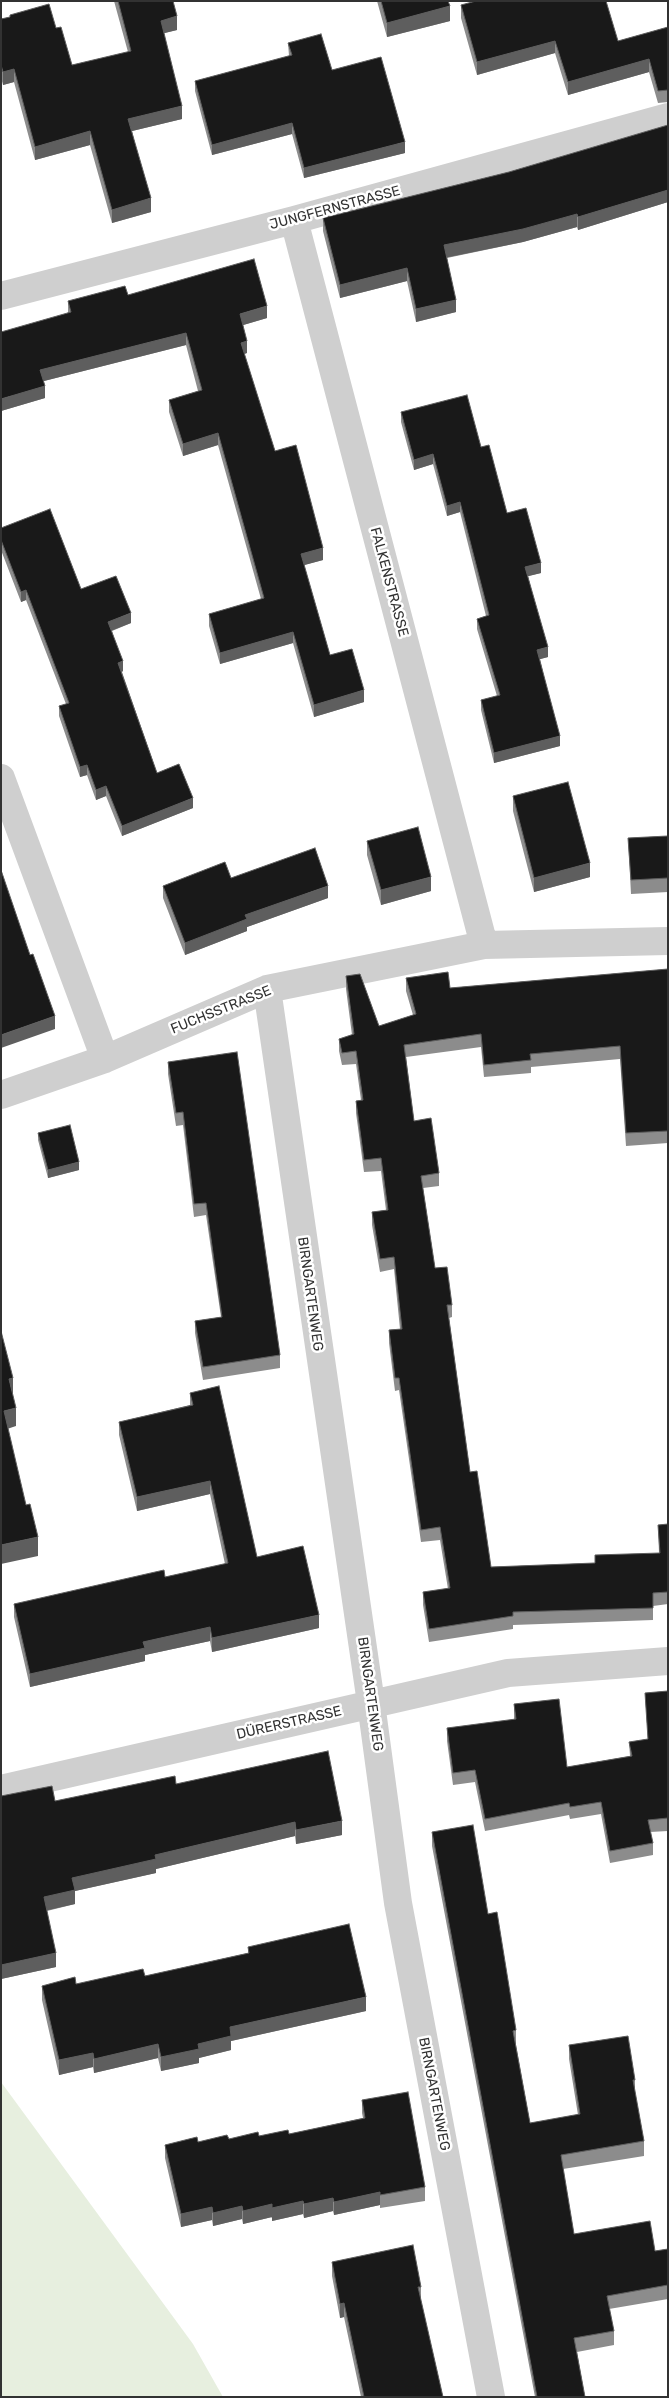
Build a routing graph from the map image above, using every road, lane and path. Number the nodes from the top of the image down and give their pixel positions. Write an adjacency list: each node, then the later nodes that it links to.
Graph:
1 (668, 117): 2 (street, JUNGFERNSTRASSE)
2 (294, 220): 3 (street, JUNGFERNSTRASSE); 6 (street, FALKENSTRASSE)
3 (1, 296)
4 (1, 778): 8 (street)
5 (668, 941): 6 (street, FUCHSSTRASSE)
6 (484, 945): 7 (street, FUCHSSTRASSE)
7 (267, 989): 8 (street, FUCHSSTRASSE); 11 (street, BIRNGARTENWEG)
8 (105, 1058): 9 (street, FUCHSSTRASSE)
9 (1, 1095)
10 (668, 1661): 11 (street, DÜRERSTRASSE)
11 (372, 1703): 12 (street, DÜRERSTRASSE); 13 (street, BIRNGARTENWEG)
12 (1, 1789)
13 (491, 2397)

